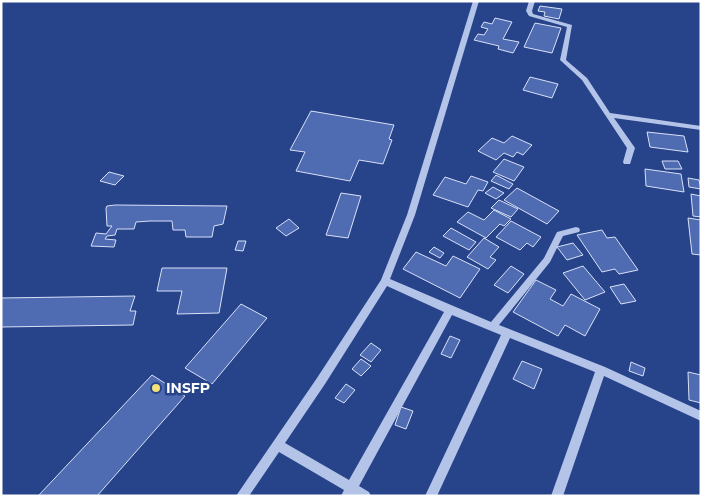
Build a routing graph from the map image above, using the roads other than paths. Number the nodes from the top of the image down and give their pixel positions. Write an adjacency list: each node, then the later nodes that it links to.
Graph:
1 (476, 1): 7 (street)
2 (532, 1): 3 (street)
3 (608, 115): 4 (street); 5 (street)
4 (701, 128)
5 (627, 162)
6 (576, 230): 9 (street)
7 (385, 281): 8 (street); 13 (street)
8 (450, 310): 9 (street); 14 (street)
9 (493, 326): 10 (street)
10 (507, 332): 11 (street); 17 (street)
11 (601, 370): 12 (street); 18 (street)
12 (701, 416)
13 (277, 445): 14 (street); 15 (street)
14 (349, 492): 16 (street)
15 (242, 496)
16 (365, 496)
17 (431, 496)
18 (557, 496)

